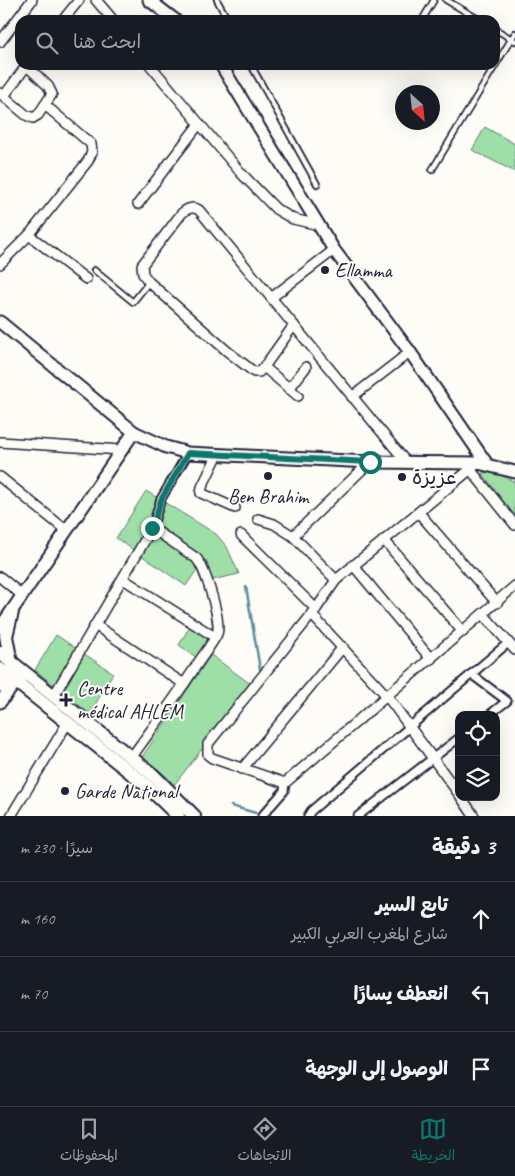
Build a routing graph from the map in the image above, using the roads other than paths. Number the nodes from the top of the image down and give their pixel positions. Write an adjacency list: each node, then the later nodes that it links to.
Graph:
1 (32, 0): 8 (street)
2 (79, 0): 9 (street)
3 (96, 0): 10 (street)
4 (149, 0): 11 (street)
5 (217, 0): 12 (lane)
6 (434, 0): 13 (lane)
7 (446, 0): 14 (lane)
8 (21, 15)
9 (67, 15)
10 (109, 15)
11 (169, 15)
12 (225, 15)
13 (425, 15)
14 (472, 15)
15 (15, 22): 19 (street)
16 (500, 32): 18 (lane)
17 (515, 33): 18 (lane)
18 (513, 40): 20 (lane)
19 (0, 42)
20 (500, 61)
21 (23, 70): 27 (street)
22 (31, 70): 28 (street)
23 (154, 70): 29 (street)
24 (224, 70): 33 (street)
25 (254, 70): 31 (lane)
26 (494, 70): 30 (lane)
27 (2, 94): 28 (street)
28 (45, 105): 34 (street)
29 (199, 124): 32 (street); 33 (street)
30 (432, 170)
31 (317, 184)
32 (138, 204)
33 (319, 225): 35 (street)
34 (29, 235): 36 (street); 38 (street)
35 (334, 250): 40 (street); 43 (street)
36 (0, 264)
37 (94, 270): 39 (lane)
38 (86, 279)
39 (149, 282): 40 (street); 45 (street)
40 (271, 298): 42 (street)
41 (0, 322): 49 (street)
42 (294, 325): 45 (street); 48 (street)
43 (410, 352): 48 (street); 56 (street)
44 (306, 367): 46 (street)
45 (264, 368): 46 (street)
46 (289, 389): 47 (street)
47 (298, 396)
48 (352, 397): 55 (street)
49 (134, 432): 51 (street); 52 (street)
50 (0, 442): 51 (street)
51 (121, 450): 64 (street)
52 (188, 453): 53 (street); 63 (street)
53 (218, 454): 54 (street); 59 (street)
54 (370, 462): 55 (street); 66 (street)
55 (407, 463): 56 (street)
56 (478, 466): 57 (street); 60 (street); 62 (street)
57 (514, 473)
58 (0, 477): 64 (street)
59 (235, 508)
60 (419, 513): 67 (street); 74 (street)
61 (258, 519): 66 (street)
62 (515, 525)
63 (152, 528): 70 (street); 80 (street)
64 (67, 531): 73 (street)
65 (241, 536): 75 (street)
66 (293, 536): 71 (street)
67 (384, 540): 68 (street); 79 (street)
68 (353, 565): 71 (street); 84 (street)
69 (0, 577): 73 (street)
70 (122, 579): 78 (street); 80 (street)
71 (336, 580): 75 (street)
72 (515, 586): 74 (street)
73 (23, 596): 77 (street)
74 (497, 603): 76 (street)
75 (313, 612): 82 (street); 97 (street)
76 (483, 614): 79 (street); 81 (street)
77 (5, 620): 85 (main road)
78 (95, 625): 87 (street); 89 (street)
79 (463, 632): 84 (street)
80 (215, 637): 87 (street)
81 (513, 646): 86 (street)
82 (343, 648): 88 (street); 97 (street)
83 (0, 654): 85 (main road)
84 (431, 659): 88 (street)
85 (10, 673): 89 (main road); 90 (street); 92 (main road)
86 (471, 674): 91 (street); 93 (street)
87 (184, 684): 95 (street)
88 (387, 696): 93 (street); 98 (street)
89 (53, 697): 95 (main road)
90 (0, 702)
91 (495, 711)
92 (68, 722): 101 (street); 102 (main road)
93 (409, 726): 96 (street); 105 (street)
94 (455, 741): 96 (street)
95 (131, 758): 103 (main road)
96 (433, 758): 99 (street); 106 (street)
97 (242, 769): 98 (street)
98 (285, 783): 104 (street)
99 (455, 789)
100 (464, 801): 107 (street)
101 (11, 816)
102 (178, 816)
103 (194, 816)
104 (262, 816)
105 (308, 816)
106 (358, 816)
107 (474, 816)

